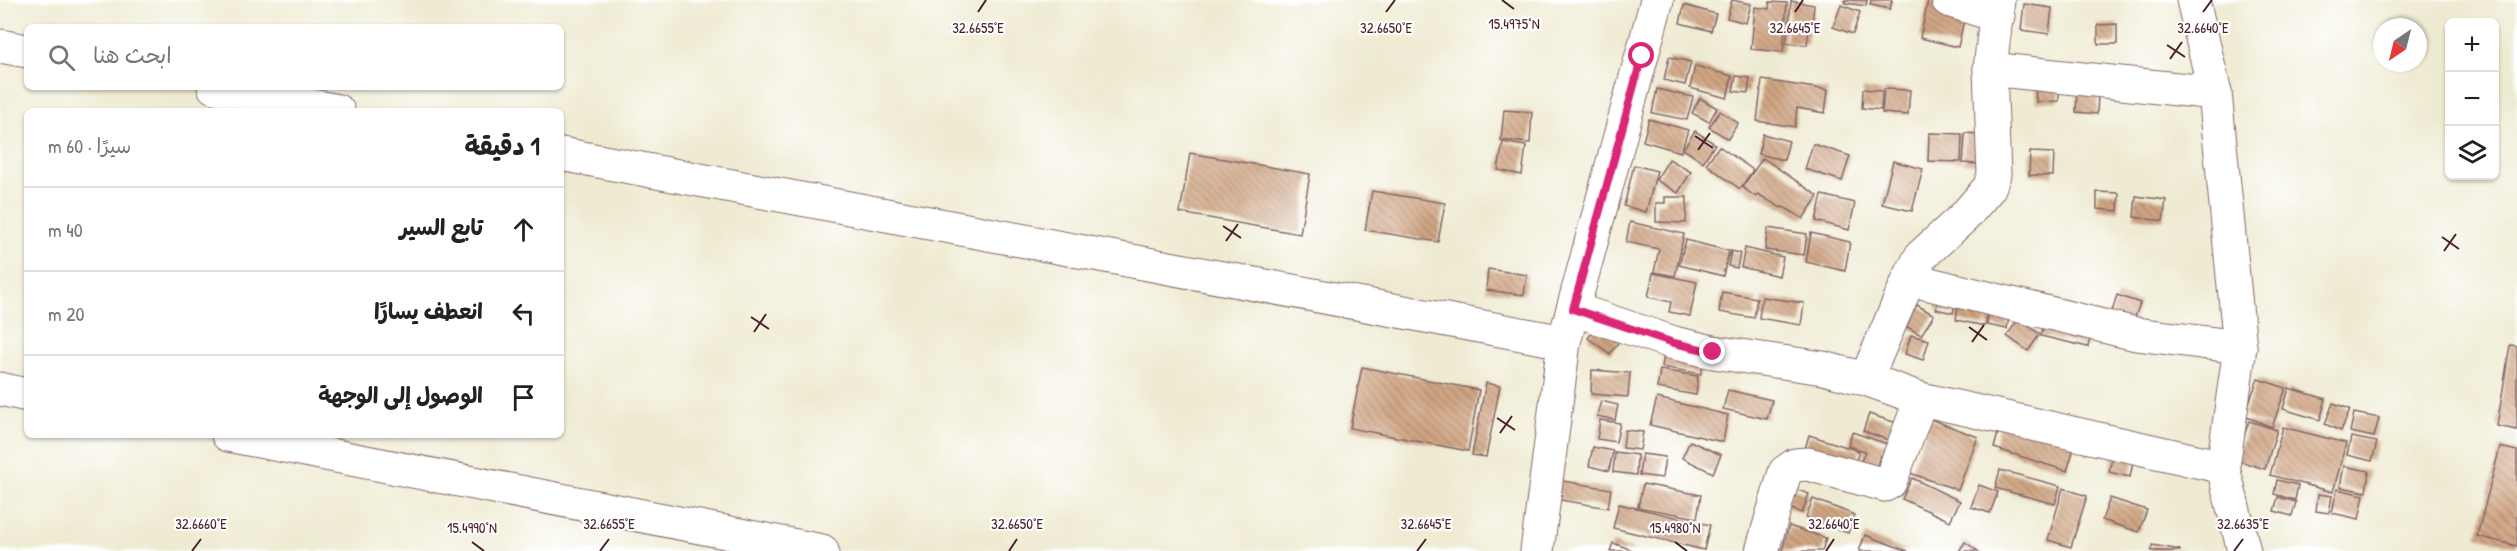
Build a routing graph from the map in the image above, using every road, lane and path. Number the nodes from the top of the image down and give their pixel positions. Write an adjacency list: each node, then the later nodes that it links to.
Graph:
1 (1657, 0): 13 (street)
2 (1948, 0): 4 (street)
3 (2193, 0): 9 (street)
4 (1998, 8): 7 (street)
5 (0, 46): 6 (street)
6 (24, 50)
7 (1990, 69): 9 (street); 12 (street)
8 (229, 90): 10 (street)
9 (2215, 93): 15 (street)
10 (322, 108)
11 (564, 155): 14 (street)
12 (1908, 279): 15 (street); 16 (street)
13 (1573, 309): 14 (street); 16 (street)
14 (1564, 342): 23 (street)
15 (2240, 347): 21 (street)
16 (1866, 379): 19 (street)
17 (0, 389): 18 (street)
18 (24, 394)
19 (1921, 399): 21 (street); 24 (street)
20 (243, 438): 22 (street)
21 (2223, 467): 25 (street)
22 (822, 551)
23 (1537, 551)
24 (1762, 551)
25 (2244, 551)

